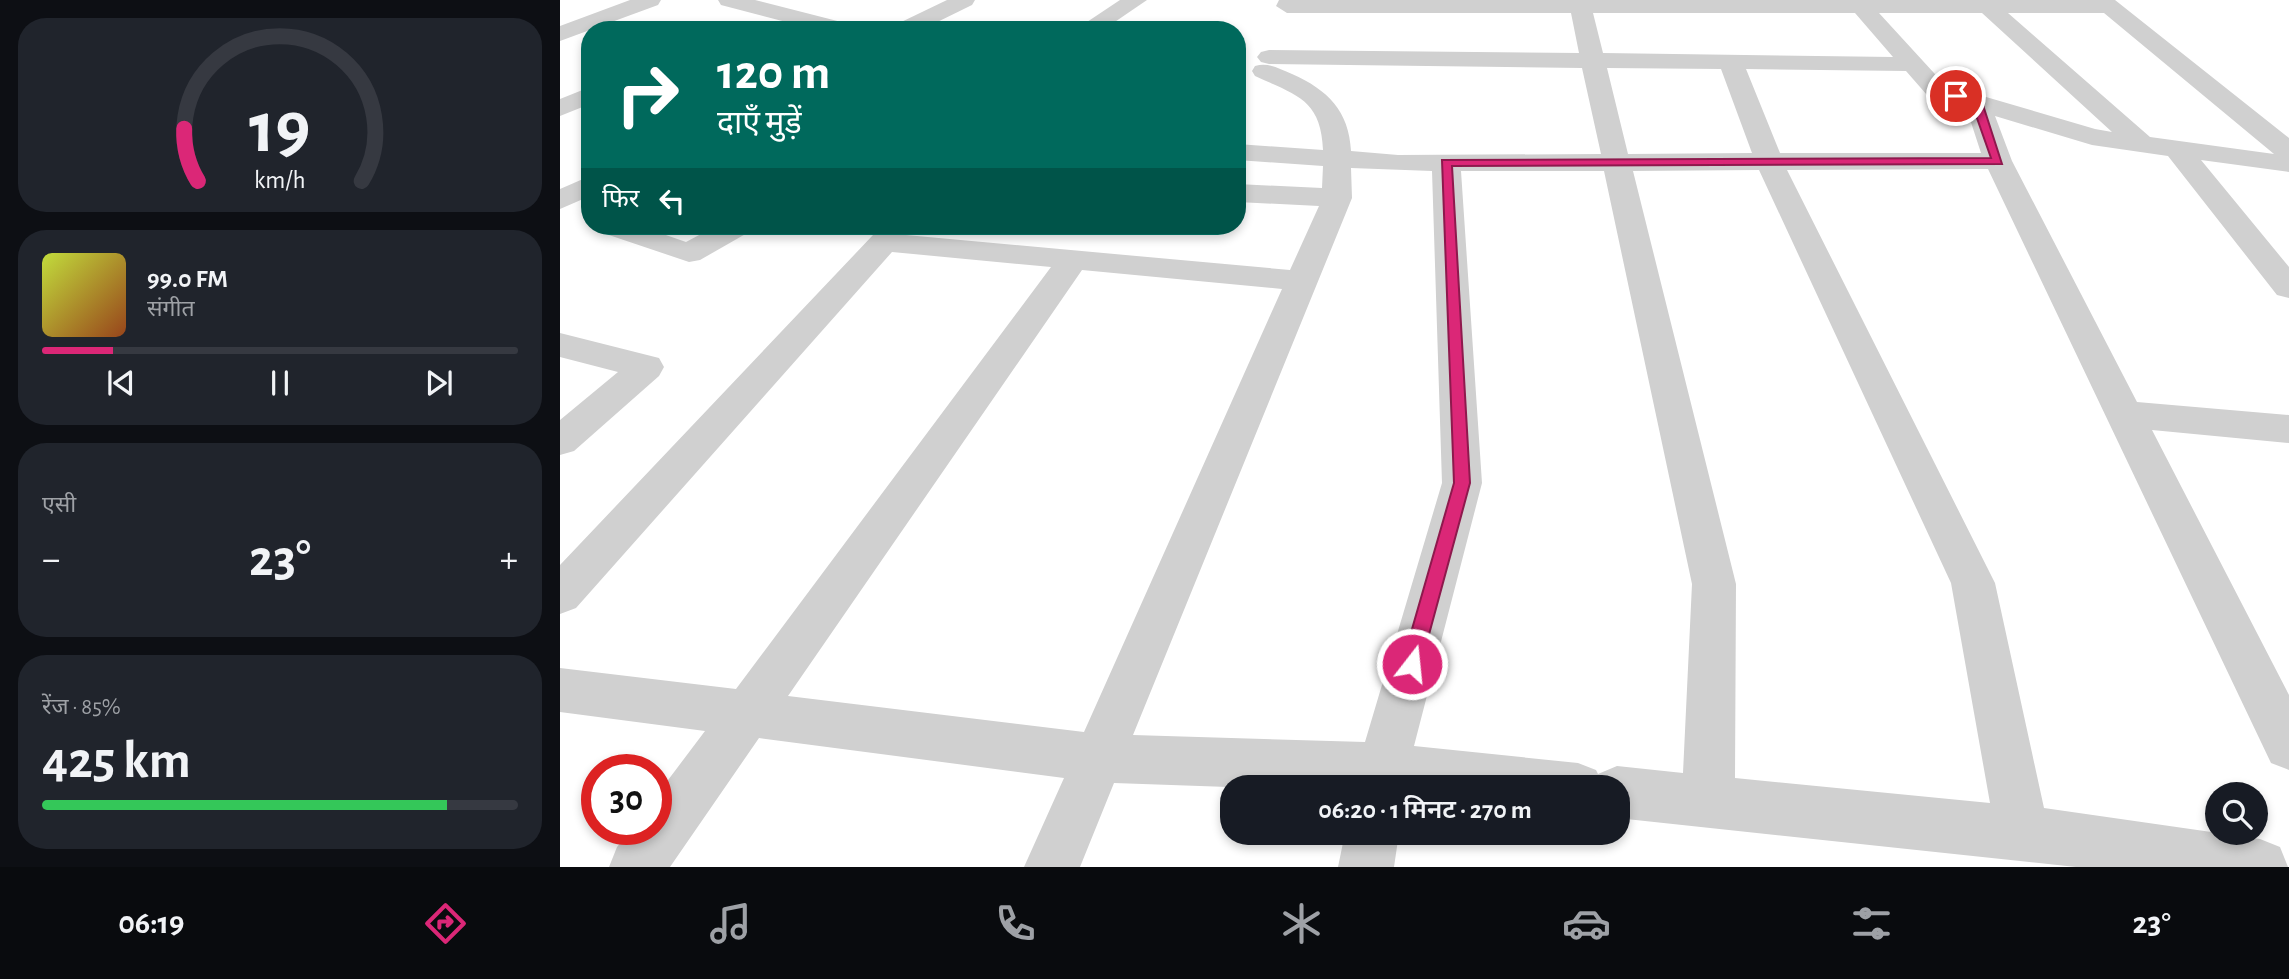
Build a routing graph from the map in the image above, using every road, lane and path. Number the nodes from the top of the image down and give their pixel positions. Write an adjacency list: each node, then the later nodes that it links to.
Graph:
1 (650, 0): 12 (street)
2 (729, 0): 11 (street)
3 (799, 0): 11 (street)
4 (964, 0): 15 (street)
5 (1136, 0): 16 (street)
6 (1858, 2): 7 (street); 9 (street); 21 (street)
7 (1983, 2): 10 (street); 26 (street)
8 (1288, 3): 9 (street); 22 (street)
9 (1579, 3): 19 (street)
10 (2106, 3): 28 (street)
11 (774, 12): 13 (street); 14 (street)
12 (594, 21)
13 (753, 21)
14 (810, 21)
15 (921, 21)
16 (1101, 21)
17 (581, 26): 18 (street)
18 (560, 34)
19 (1593, 61): 20 (street); 22 (street); 31 (street)
20 (1731, 62): 21 (street); 32 (street)
21 (1912, 64): 24 (street)
22 (1257, 68): 30 (street)
23 (581, 98): 25 (street)
24 (1977, 102): 26 (street); 33 (street)
25 (560, 108)
26 (2142, 144): 27 (street)
27 (2177, 149): 35 (street); 46 (street)
28 (2289, 152)
29 (1246, 153): 30 (street)
30 (1337, 159): 34 (street); 38 (street)
31 (1616, 162): 32 (street); 34 (street); 59 (street)
32 (1769, 162): 33 (street); 60 (street)
33 (1998, 162): 48 (street)
34 (1446, 163): 57 (street)
35 (2289, 164)
36 (581, 190): 39 (street)
37 (1246, 193): 38 (street)
38 (1337, 198): 45 (street)
39 (560, 200)
40 (560, 208): 41 (street)
41 (581, 216)
42 (637, 235): 43 (street)
43 (722, 235)
44 (1073, 260): 45 (street); 51 (street); 53 (street)
45 (1302, 281): 55 (street)
46 (2289, 288)
47 (560, 345): 50 (street)
48 (2123, 414): 49 (street); 54 (street)
49 (2289, 429)
50 (560, 441)
51 (560, 595)
52 (560, 690): 53 (street)
53 (748, 713): 55 (street); 62 (street)
54 (2289, 747)
55 (1099, 758): 56 (street); 63 (street)
56 (1351, 775)
57 (1382, 775)
58 (1630, 793): 59 (street)
59 (1708, 801): 60 (street)
60 (2064, 838): 65 (street)
61 (1370, 845): 64 (street)
62 (637, 867)
63 (1052, 867)
64 (1366, 867)
65 (2260, 867)

